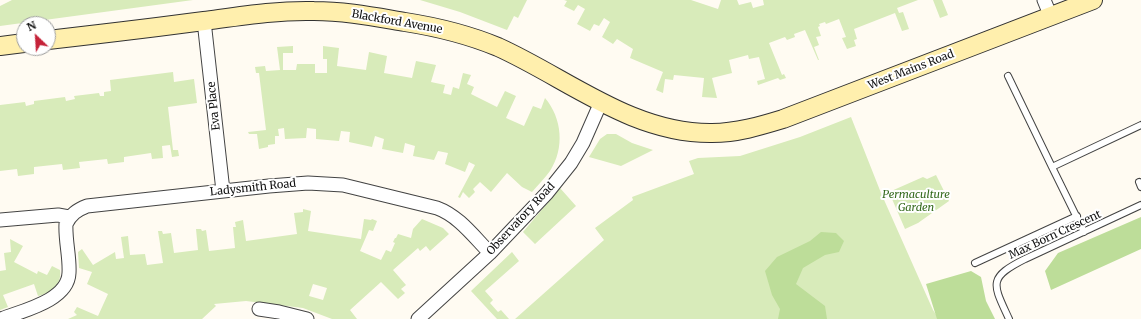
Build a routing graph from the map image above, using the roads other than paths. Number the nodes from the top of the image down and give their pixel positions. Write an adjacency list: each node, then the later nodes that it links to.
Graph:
1 (1044, 0): 3 (street)
2 (1093, 0): 3 (street, West Mains Road)
3 (1051, 17): 11 (street, West Mains Road)
4 (204, 21): 5 (street, Blackford Avenue); 9 (street, Blackford Avenue); 13 (street, Eva Place)
5 (56, 39)
6 (16, 44): 7 (street)
7 (0, 46)
8 (1008, 76): 12 (lane)
9 (601, 102): 11 (street, Blackford Avenue); 19 (street, Observatory Road)
10 (1141, 125): 12 (lane)
11 (727, 132)
12 (1052, 167): 15 (lane)
13 (224, 191): 16 (street, Ladysmith Road); 19 (street, Ladysmith Road)
14 (1141, 205): 18 (lane, Max Born Crescent)
15 (1077, 216): 18 (lane); 20 (lane)
16 (69, 217): 17 (street); 22 (street)
17 (0, 220)
18 (1084, 232): 25 (lane, Max Born Crescent)
19 (490, 253): 24 (street, Observatory Road)
20 (975, 264)
21 (258, 309): 23 (street)
22 (1, 319)
23 (307, 319)
24 (418, 319)
25 (1009, 319)

